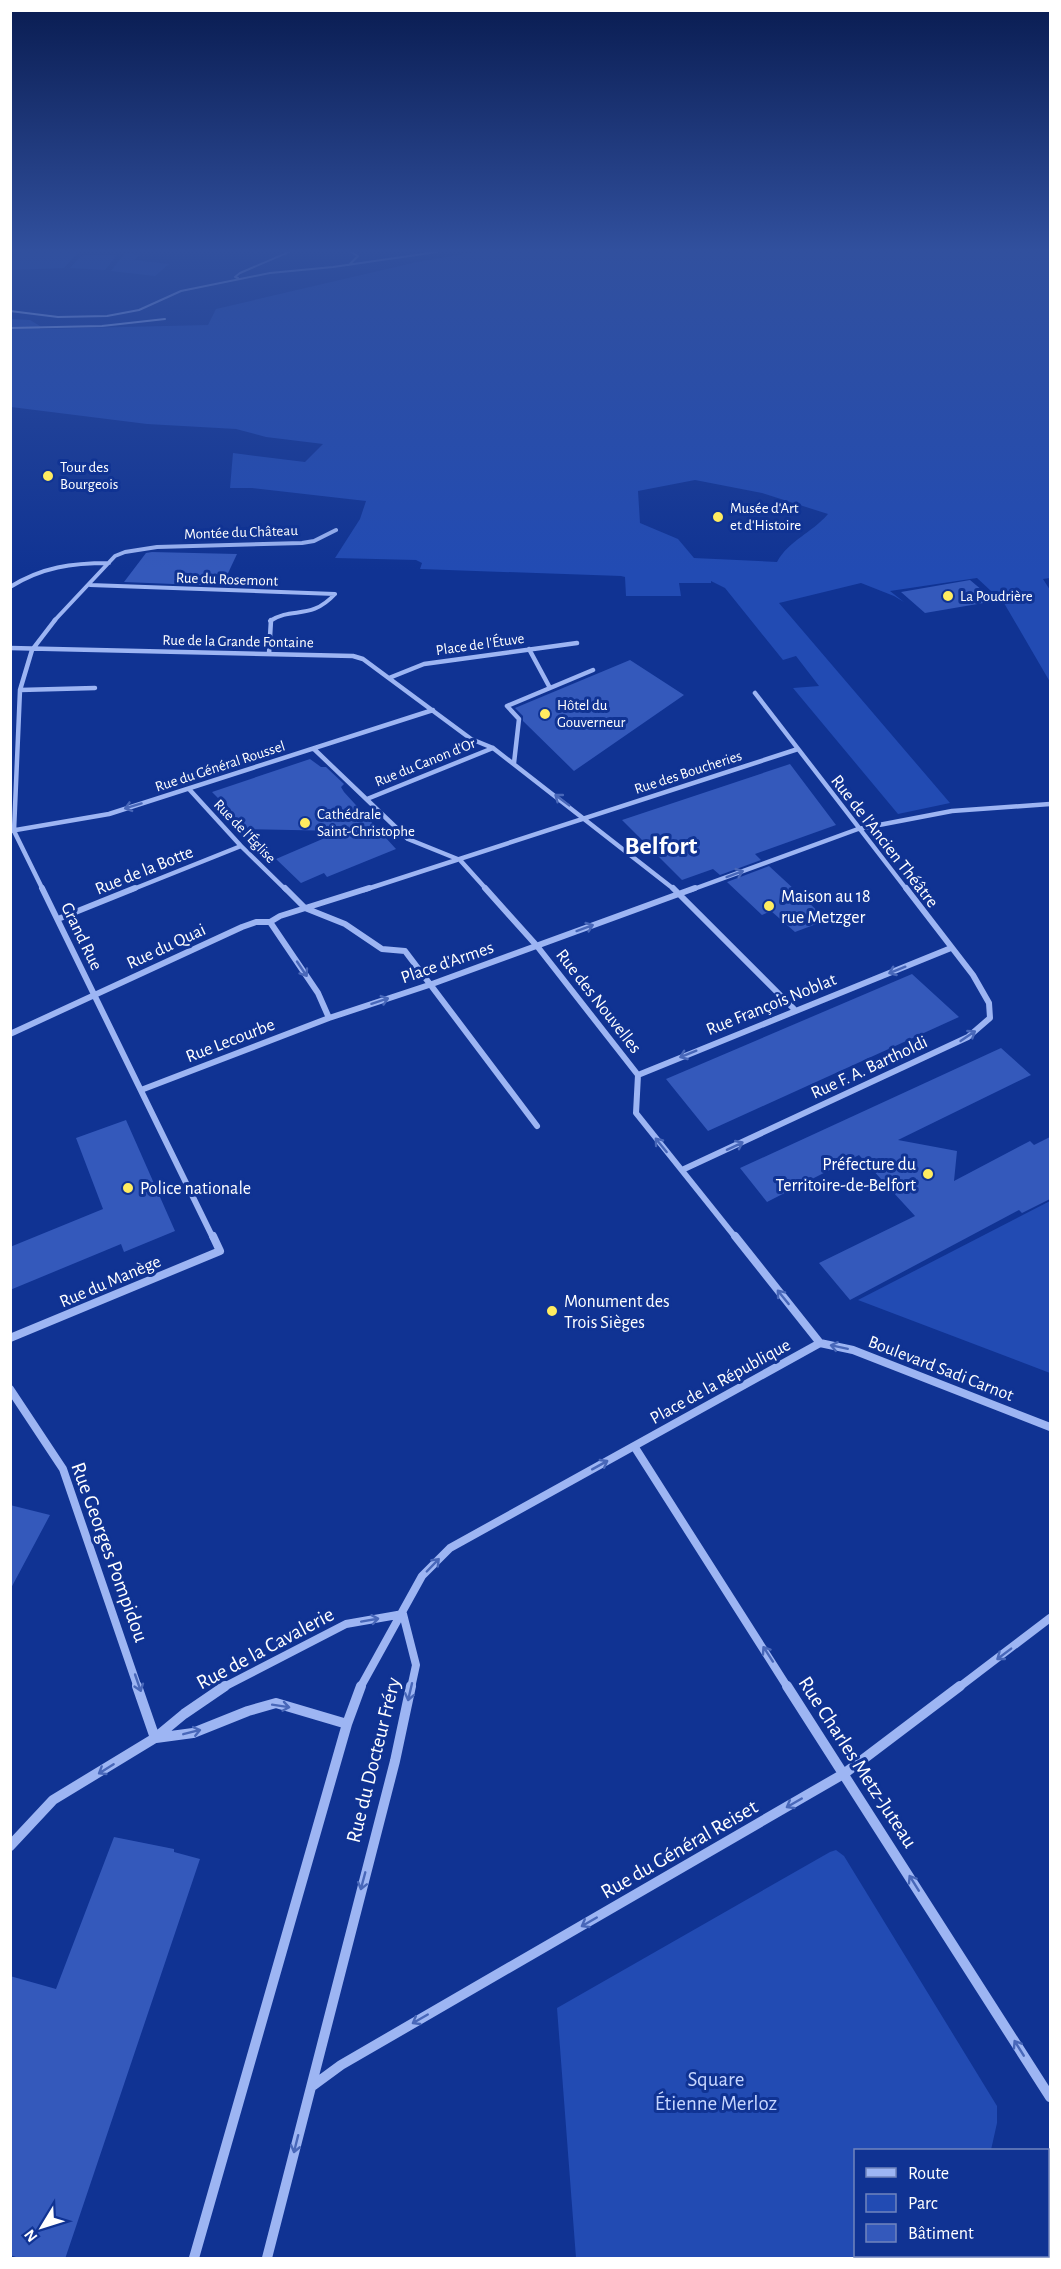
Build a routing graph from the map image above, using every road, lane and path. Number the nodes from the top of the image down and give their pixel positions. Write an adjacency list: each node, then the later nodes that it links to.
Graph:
1 (336, 530): 2 (street, Montée du Château)
2 (109, 562): 3 (street, Grand Rue); 4 (street)
3 (90, 585): 8 (street, Grand Rue); 9 (street, Rue du Rosemont)
4 (10, 587)
5 (577, 643): 7 (street, Place de l'Étuve)
6 (10, 648): 8 (street, Rue de la Grande Fontaine)
7 (529, 649): 11 (street, Place de l'Étuve); 13 (street)
8 (32, 650): 9 (street, Rue de la Grande Fontaine); 14 (street, Grand Rue)
9 (269, 654): 11 (street, Rue de la Grande Fontaine)
10 (593, 670): 13 (street)
11 (389, 678): 16 (street, Rue de la Grande Fontaine)
12 (95, 688): 14 (street)
13 (550, 688): 22 (street)
14 (20, 690): 17 (street, Grand Rue)
15 (755, 693): 21 (street, Rue de l'Ancien Théâtre)
16 (433, 710): 19 (street, Rue de la Grande Fontaine); 20 (street, Rue du Général Roussel)
17 (19, 721): 18 (street); 28 (street, Grand Rue)
18 (10, 722)
19 (493, 748): 22 (street, Rue de la Grande Fontaine); 24 (street, Rue du Canon d'Or)
20 (314, 749): 23 (street, Rue du Général Roussel); 24 (street)
21 (798, 749): 26 (street, Rue des Boucheries); 27 (street, Rue de l'Ancien Théâtre)
22 (514, 763): 26 (street, Rue de la Grande Fontaine, one-way to 22)
23 (189, 789): 28 (street, Rue du Général Roussel, one-way to 28); 29 (street, Rue de l'Église)
24 (367, 799): 30 (street)
25 (1050, 804): 27 (street, Place d'Armes)
26 (585, 818): 30 (street, Rue des Boucheries); 31 (street, Rue de la Grande Fontaine)
27 (858, 829): 31 (street, Place d'Armes, one-way to 27); 36 (street, Rue de l'Ancien Théâtre)
28 (12, 831): 33 (street, Grand Rue)
29 (241, 846): 32 (street, Rue de l'Église); 33 (street, Rue de la Botte)
30 (460, 861): 32 (street, Rue du Quai); 35 (street, Rue des Nouvelles)
31 (680, 894): 35 (street, Place d'Armes, one-way to 31); 39 (street, Rue de la Grande Fontaine)
32 (305, 908): 34 (street, Rue du Quai); 37 (street)
33 (58, 919): 38 (street, Grand Rue)
34 (270, 922): 38 (street, Rue du Quai); 40 (street, one-way to 40)
35 (537, 946): 37 (street, Place d'Armes); 42 (street, Rue des Nouvelles)
36 (951, 948): 39 (street, Rue François Noblat, one-way to 39); 45 (street, Rue F. A. Bartholdi, one-way to 36)
37 (432, 984): 40 (street, Place d'Armes, one-way to 37); 44 (street)
38 (95, 996): 41 (street, Rue du Quai); 43 (street, Grand Rue)
39 (795, 1010): 42 (street, Rue François Noblat, one-way to 42)
40 (329, 1018): 43 (street, Rue Lecourbe)
41 (10, 1034)
42 (638, 1075): 45 (street, Place de la République, one-way to 42)
43 (141, 1090): 46 (street, Grand Rue)
44 (537, 1126)
45 (682, 1170): 48 (street, Place de la République, one-way to 45)
46 (220, 1251): 47 (street, Rue du Manège)
47 (10, 1338)
48 (820, 1342): 50 (street, Boulevard Sadi Carnot, one-way to 48); 51 (street, Place de la République)
49 (10, 1389): 55 (street, Rue Georges Pompidou, one-way to 55)
50 (1050, 1427)
51 (634, 1446): 52 (street, Place de la République, one-way to 51); 56 (street, Rue Charles Metz-Juteau, one-way to 51)
52 (403, 1614): 54 (street, Rue du Docteur Fréry); 55 (street, Rue de la Cavalerie, one-way to 52); 58 (street, Rue du Docteur Fréry, one-way to 58)
53 (1050, 1618): 56 (street, Rue du Général Reiset, one-way to 56)
54 (347, 1724): 55 (street, Rue de la Cavalerie, one-way to 54); 60 (street, Rue du Docteur Fréry)
55 (155, 1738): 57 (street, Rue de la Cavalerie, one-way to 57)
56 (844, 1773): 58 (street, Rue du Général Reiset, one-way to 58); 59 (street, Rue Charles Metz-Juteau, one-way to 56)
57 (10, 1846)
58 (310, 2087): 61 (street, Rue du Docteur Fréry, one-way to 61)
59 (1050, 2097)
60 (194, 2259)
61 (267, 2259)

